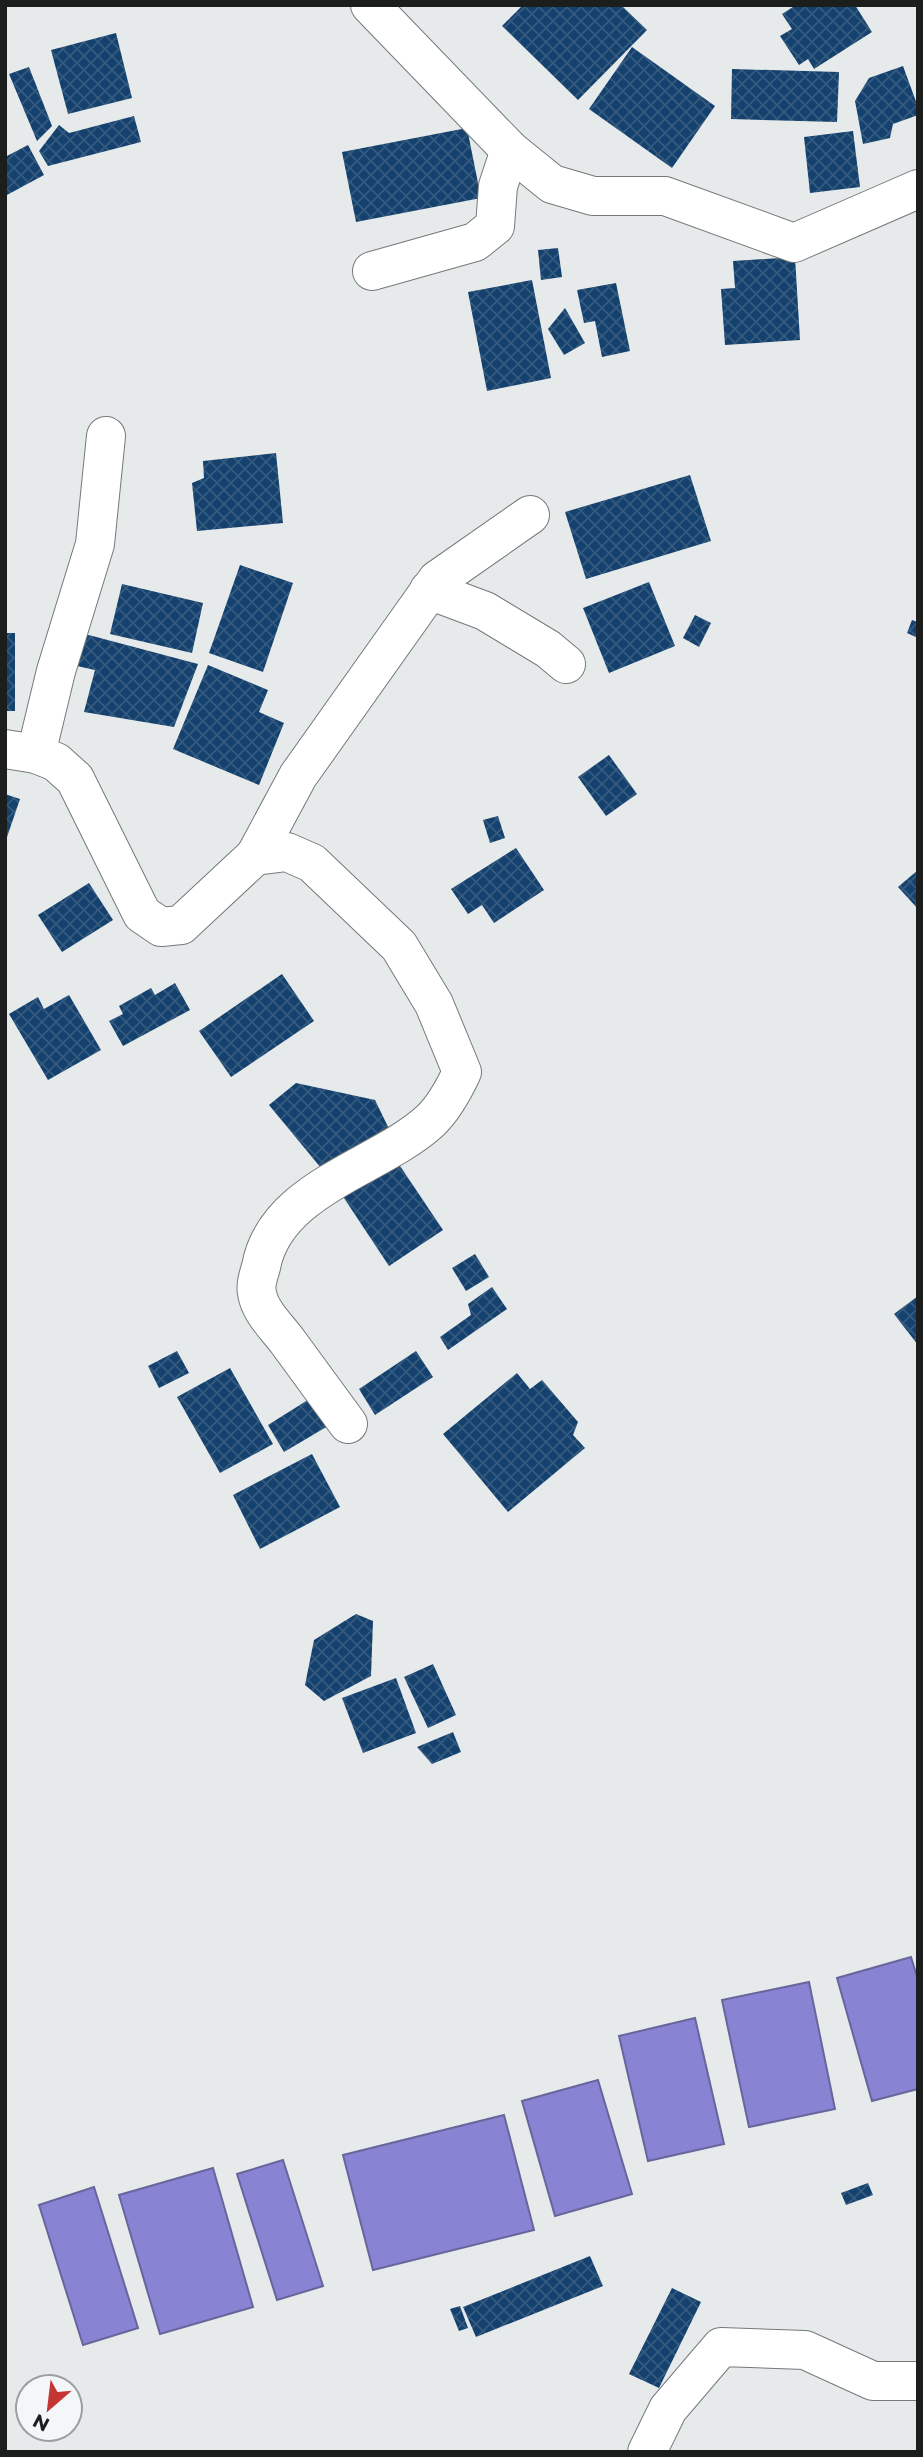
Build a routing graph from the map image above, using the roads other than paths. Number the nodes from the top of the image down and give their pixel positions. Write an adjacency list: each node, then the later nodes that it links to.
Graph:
1 (370, 5): 2 (street)
2 (510, 150): 3 (street); 4 (street)
3 (918, 189)
4 (372, 271)
5 (106, 436): 9 (street)
6 (530, 515): 7 (street)
7 (429, 590): 8 (street); 10 (street)
8 (566, 664)
9 (21, 752): 10 (street)
10 (255, 856): 11 (street)
11 (348, 1424)
12 (918, 2381): 13 (street)
13 (647, 2452)

